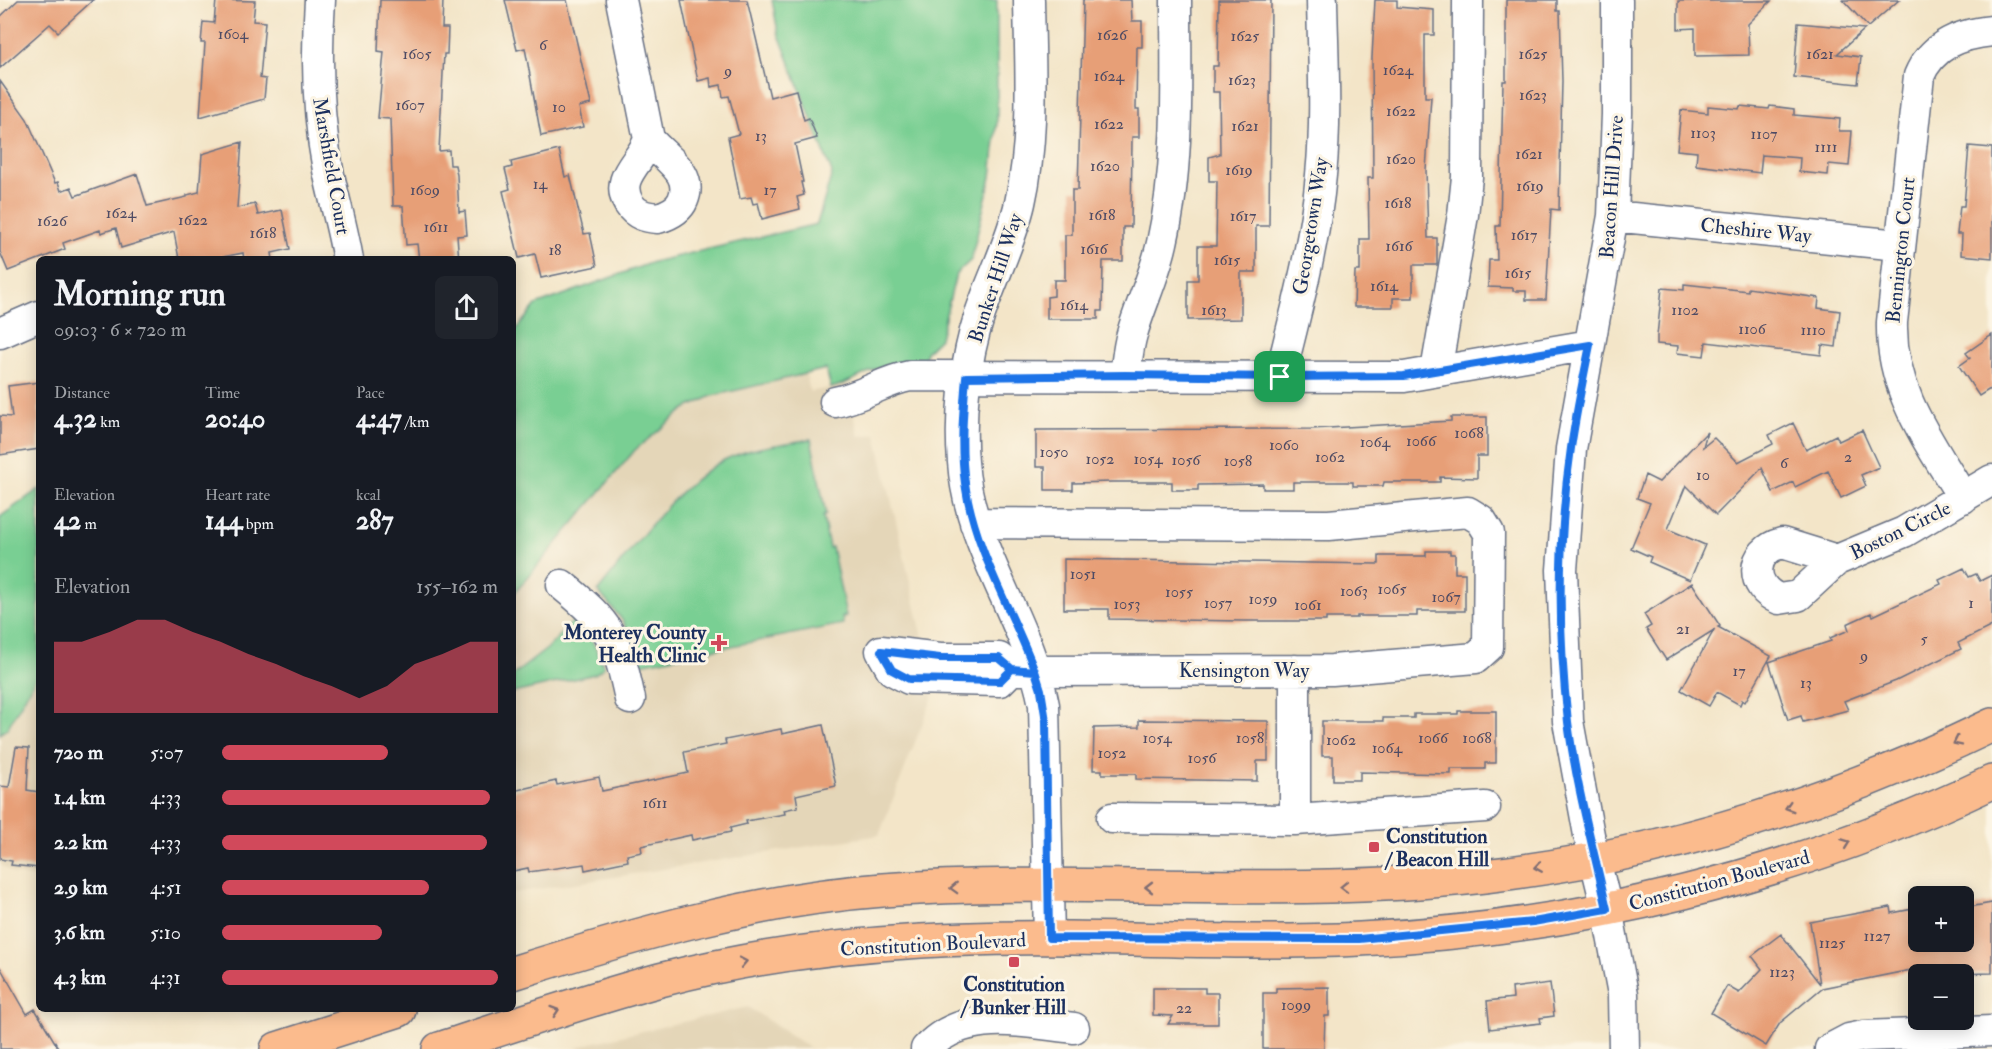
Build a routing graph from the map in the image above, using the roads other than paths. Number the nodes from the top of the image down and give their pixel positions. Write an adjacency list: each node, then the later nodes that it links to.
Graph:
1 (320, 0): 12 (street, Marshfield Court)
2 (621, 0): 9 (street)
3 (1029, 0): 18 (street, Bunker Hill Way)
4 (1176, 0): 17 (street)
5 (1322, 0): 19 (street, Georgetown Way)
6 (1468, 0): 16 (street)
7 (1617, 0): 10 (street, Beacon Hill Drive)
8 (1992, 31): 11 (street, Bennington Court)
9 (649, 139)
10 (1613, 216): 11 (street, Cheshire Way); 15 (street, Beacon Hill Drive)
11 (1899, 245): 22 (street, Bennington Court)
12 (347, 256)
13 (36, 317): 14 (street)
14 (0, 333)
15 (1590, 345): 16 (street); 34 (street, Beacon Hill Drive)
16 (1436, 371): 19 (street)
17 (1125, 375): 18 (street); 19 (street)
18 (966, 377): 20 (street); 23 (street, Bunker Hill Way)
19 (1280, 377)
20 (835, 402)
21 (1992, 480): 22 (street, Boston Circle)
22 (1963, 498): 24 (street, Boston Circle)
23 (975, 524): 26 (street, Bunker Hill Way); 27 (street, Kensington Way)
24 (1837, 560)
25 (562, 585): 28 (street)
26 (1024, 670): 27 (street, Kensington Way); 35 (street, Bunker Hill Way)
27 (1295, 670): 33 (street)
28 (630, 699)
29 (1992, 725): 34 (main road, one-way to 34)
30 (1992, 782): 36 (main road, Constitution Boulevard, one-way to 30)
31 (1485, 807): 33 (street)
32 (1112, 818): 33 (street)
33 (1295, 820)
34 (1596, 858): 35 (main road, one-way to 35); 36 (street, Beacon Hill Drive)
35 (1048, 886): 37 (street, Bunker Hill Way); 38 (main road, one-way to 38)
36 (1607, 909): 37 (main road, Constitution Boulevard); 45 (street, Beacon Hill Drive)
37 (1049, 938): 43 (main road, Constitution Boulevard, one-way to 37)
38 (516, 972)
39 (393, 1012): 42 (main road)
40 (1074, 1028): 44 (street)
41 (1992, 1031): 46 (street)
42 (277, 1049)
43 (439, 1049)
44 (926, 1049)
45 (1624, 1049)
46 (1830, 1049)

